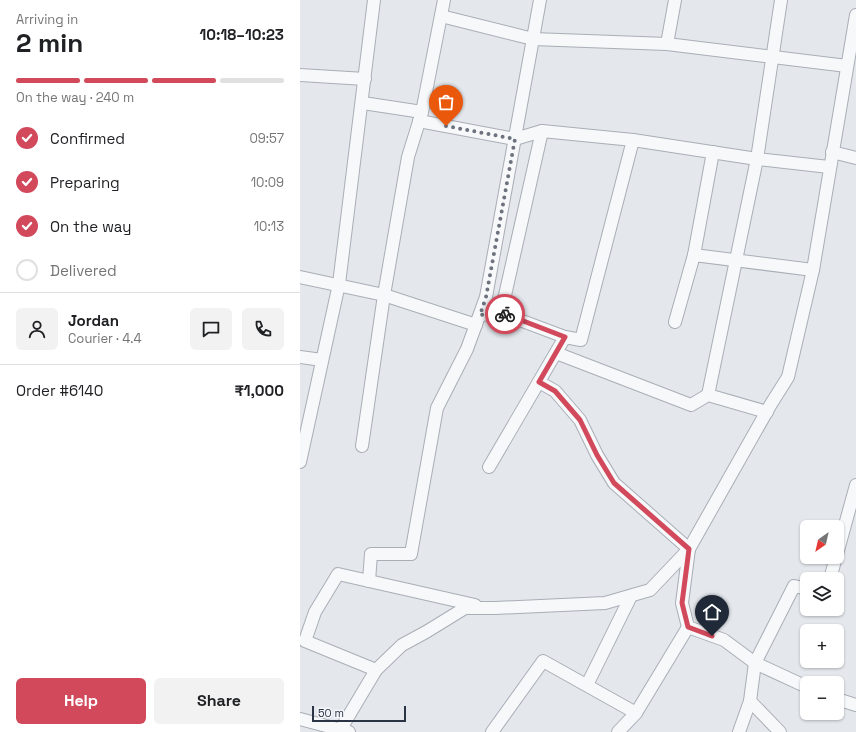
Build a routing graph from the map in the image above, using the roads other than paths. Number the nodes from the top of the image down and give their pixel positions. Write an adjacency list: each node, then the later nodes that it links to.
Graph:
1 (374, 0): 13 (street)
2 (444, 0): 7 (street)
3 (540, 0): 8 (street)
4 (674, 0): 9 (street)
5 (781, 0): 10 (street)
6 (856, 15): 11 (street)
7 (440, 16): 8 (street); 15 (street)
8 (533, 39): 9 (street); 17 (street)
9 (667, 44): 10 (street)
10 (772, 58): 11 (street); 22 (street)
11 (851, 60): 20 (street)
12 (300, 74): 13 (street)
13 (365, 79): 14 (street)
14 (363, 103): 15 (street); 28 (street)
15 (420, 116): 17 (street); 29 (street)
16 (542, 131): 17 (street); 18 (street); 30 (street)
17 (515, 139): 31 (street)
18 (633, 140): 19 (street); 33 (street)
19 (713, 152): 22 (street); 24 (street)
20 (832, 152): 21 (street); 23 (street)
21 (856, 158)
22 (757, 159): 23 (street); 25 (street)
23 (829, 167): 26 (street)
24 (694, 255): 25 (street); 32 (street)
25 (736, 259): 26 (street); 38 (street)
26 (813, 270): 39 (street)
27 (300, 277): 28 (street)
28 (339, 284): 29 (street); 36 (street)
29 (384, 296): 31 (street); 40 (street)
30 (501, 313): 31 (street); 33 (street)
31 (478, 320): 46 (street)
32 (675, 322)
33 (565, 337): 34 (street)
34 (556, 353): 37 (street); 38 (street)
35 (300, 357): 36 (street)
36 (322, 360): 41 (street)
37 (539, 382): 42 (street); 45 (street)
38 (708, 394): 39 (street)
39 (767, 412): 45 (street)
40 (362, 446)
41 (300, 462)
42 (489, 466)
43 (856, 485): 44 (street)
44 (844, 529)
45 (689, 549): 48 (street); 50 (street)
46 (369, 581): 49 (street); 52 (street)
47 (800, 587): 51 (street)
48 (632, 596): 49 (street); 54 (street)
49 (492, 608): 52 (street)
50 (688, 627): 51 (street); 58 (street)
51 (755, 663): 53 (street); 55 (street)
52 (376, 670): 60 (street)
53 (800, 684)
54 (586, 685): 58 (street); 61 (street)
55 (750, 701): 63 (street); 64 (street)
56 (844, 701): 57 (street)
57 (856, 705)
58 (636, 713): 62 (street)
59 (300, 719): 60 (street)
60 (343, 731)
61 (492, 732)
62 (618, 732)
63 (739, 732)
64 (780, 732)

